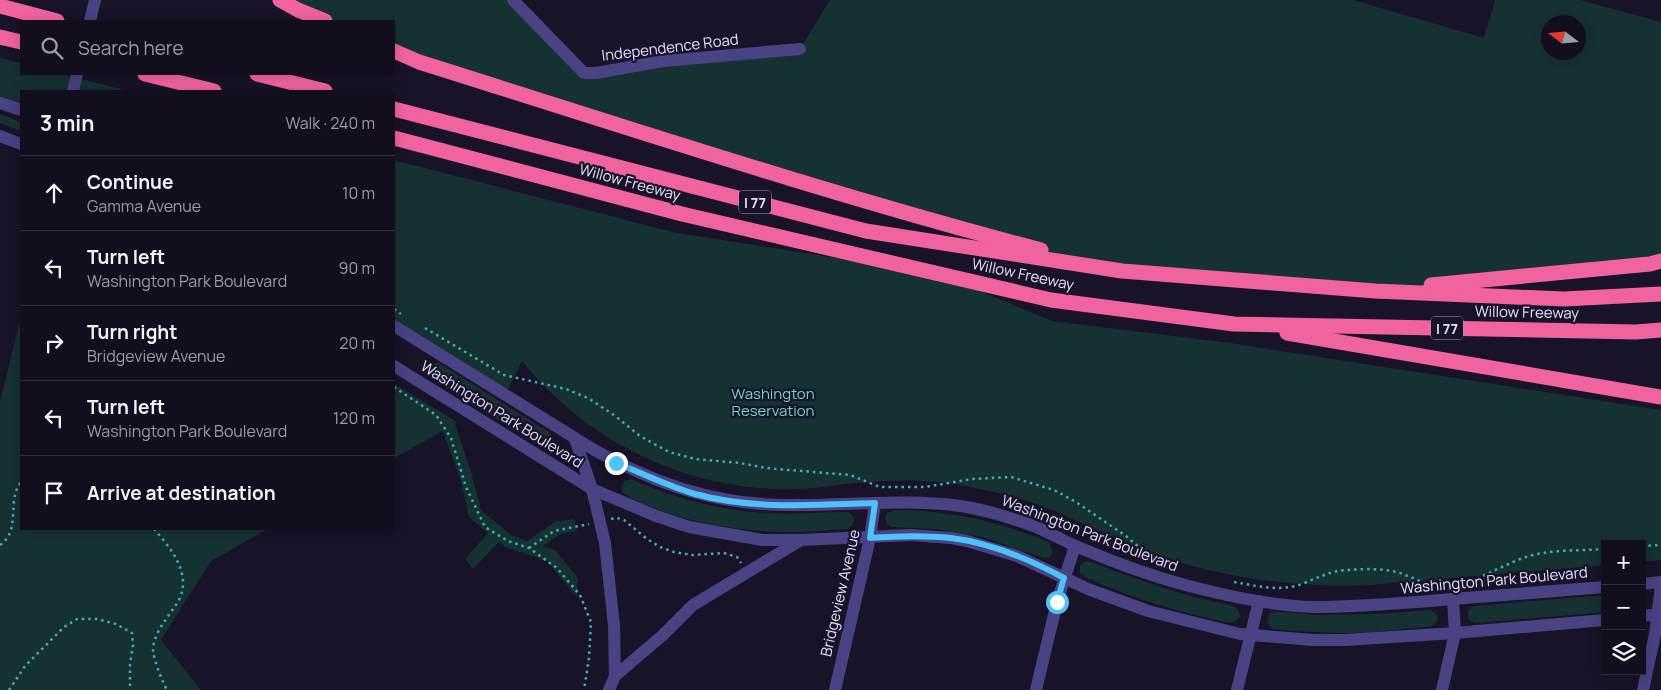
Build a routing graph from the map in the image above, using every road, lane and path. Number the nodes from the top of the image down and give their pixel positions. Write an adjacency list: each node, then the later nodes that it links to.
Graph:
1 (96, 0): 6 (street)
2 (280, 0): 7 (highway)
3 (513, 0): 10 (street, Independence Road)
4 (0, 6): 5 (highway)
5 (53, 20)
6 (90, 20)
7 (323, 20)
8 (0, 37): 9 (highway)
9 (20, 42)
10 (800, 49)
11 (395, 51): 25 (highway)
12 (77, 75): 15 (street)
13 (150, 75): 16 (highway)
14 (261, 75): 17 (highway)
15 (72, 90)
16 (210, 90)
17 (321, 90)
18 (0, 103): 20 (street)
19 (395, 109): 25 (highway, Willow Freeway / I 77)
20 (20, 110)
21 (0, 136): 23 (street)
22 (395, 138): 30 (highway, Willow Freeway / I 77)
23 (20, 144)
24 (1661, 261): 26 (highway)
25 (1122, 271): 26 (highway, Willow Freeway / I 77)
26 (1375, 290): 27 (highway, Willow Freeway / I 77)
27 (1661, 294)
28 (395, 310): 29 (path)
29 (406, 316)
30 (1234, 324): 33 (highway, Willow Freeway / I 77); 36 (highway)
31 (420, 325): 53 (path)
32 (395, 327): 37 (street, Washington Park Boulevard)
33 (1661, 330)
34 (395, 367): 39 (street, Washington Park Boulevard)
35 (395, 388): 50 (path)
36 (1661, 397)
37 (576, 439): 39 (street, Washington Park Boulevard); 40 (street, Washington Park Boulevard)
38 (20, 483): 46 (path)
39 (592, 489): 45 (street, Washington Park Boulevard); 68 (street, Washington Park Boulevard)
40 (875, 503): 44 (street, Bridgeview Avenue); 48 (street, Washington Park Boulevard)
41 (608, 520): 52 (path)
42 (583, 525): 50 (path)
43 (155, 530): 71 (path)
44 (870, 538): 45 (street, Washington Park Boulevard); 54 (street, Washington Park Boulevard); 74 (street, Bridgeview Avenue)
45 (801, 540): 68 (street, Washington Park Boulevard)
46 (0, 545)
47 (1661, 545): 49 (path)
48 (1075, 546): 54 (street); 62 (street, Washington Park Boulevard)
49 (1646, 546)
50 (529, 548): 72 (path)
51 (1601, 549): 56 (path)
52 (740, 560)
53 (1159, 563)
54 (1064, 578): 67 (street, Washington Park Boulevard); 75 (street)
55 (1229, 581): 59 (path)
56 (1462, 584)
57 (1646, 584): 58 (street)
58 (1661, 584): 63 (street)
59 (1440, 587)
60 (1601, 587): 61 (street, Washington Park Boulevard)
61 (1453, 599): 62 (street, Washington Park Boulevard); 66 (street)
62 (1259, 601): 67 (street)
63 (1659, 614): 64 (street); 78 (street)
64 (1646, 616)
65 (1601, 620): 66 (street, Washington Park Boulevard)
66 (1455, 633): 67 (street, Washington Park Boulevard); 77 (street)
67 (1250, 635): 76 (street)
68 (615, 676): 73 (street, Washington Park Boulevard)
69 (9, 690): 70 (path)
70 (130, 690)
71 (167, 690)
72 (584, 690)
73 (609, 690)
74 (834, 690)
75 (1036, 690)
76 (1237, 690)
77 (1442, 690)
78 (1643, 690)

